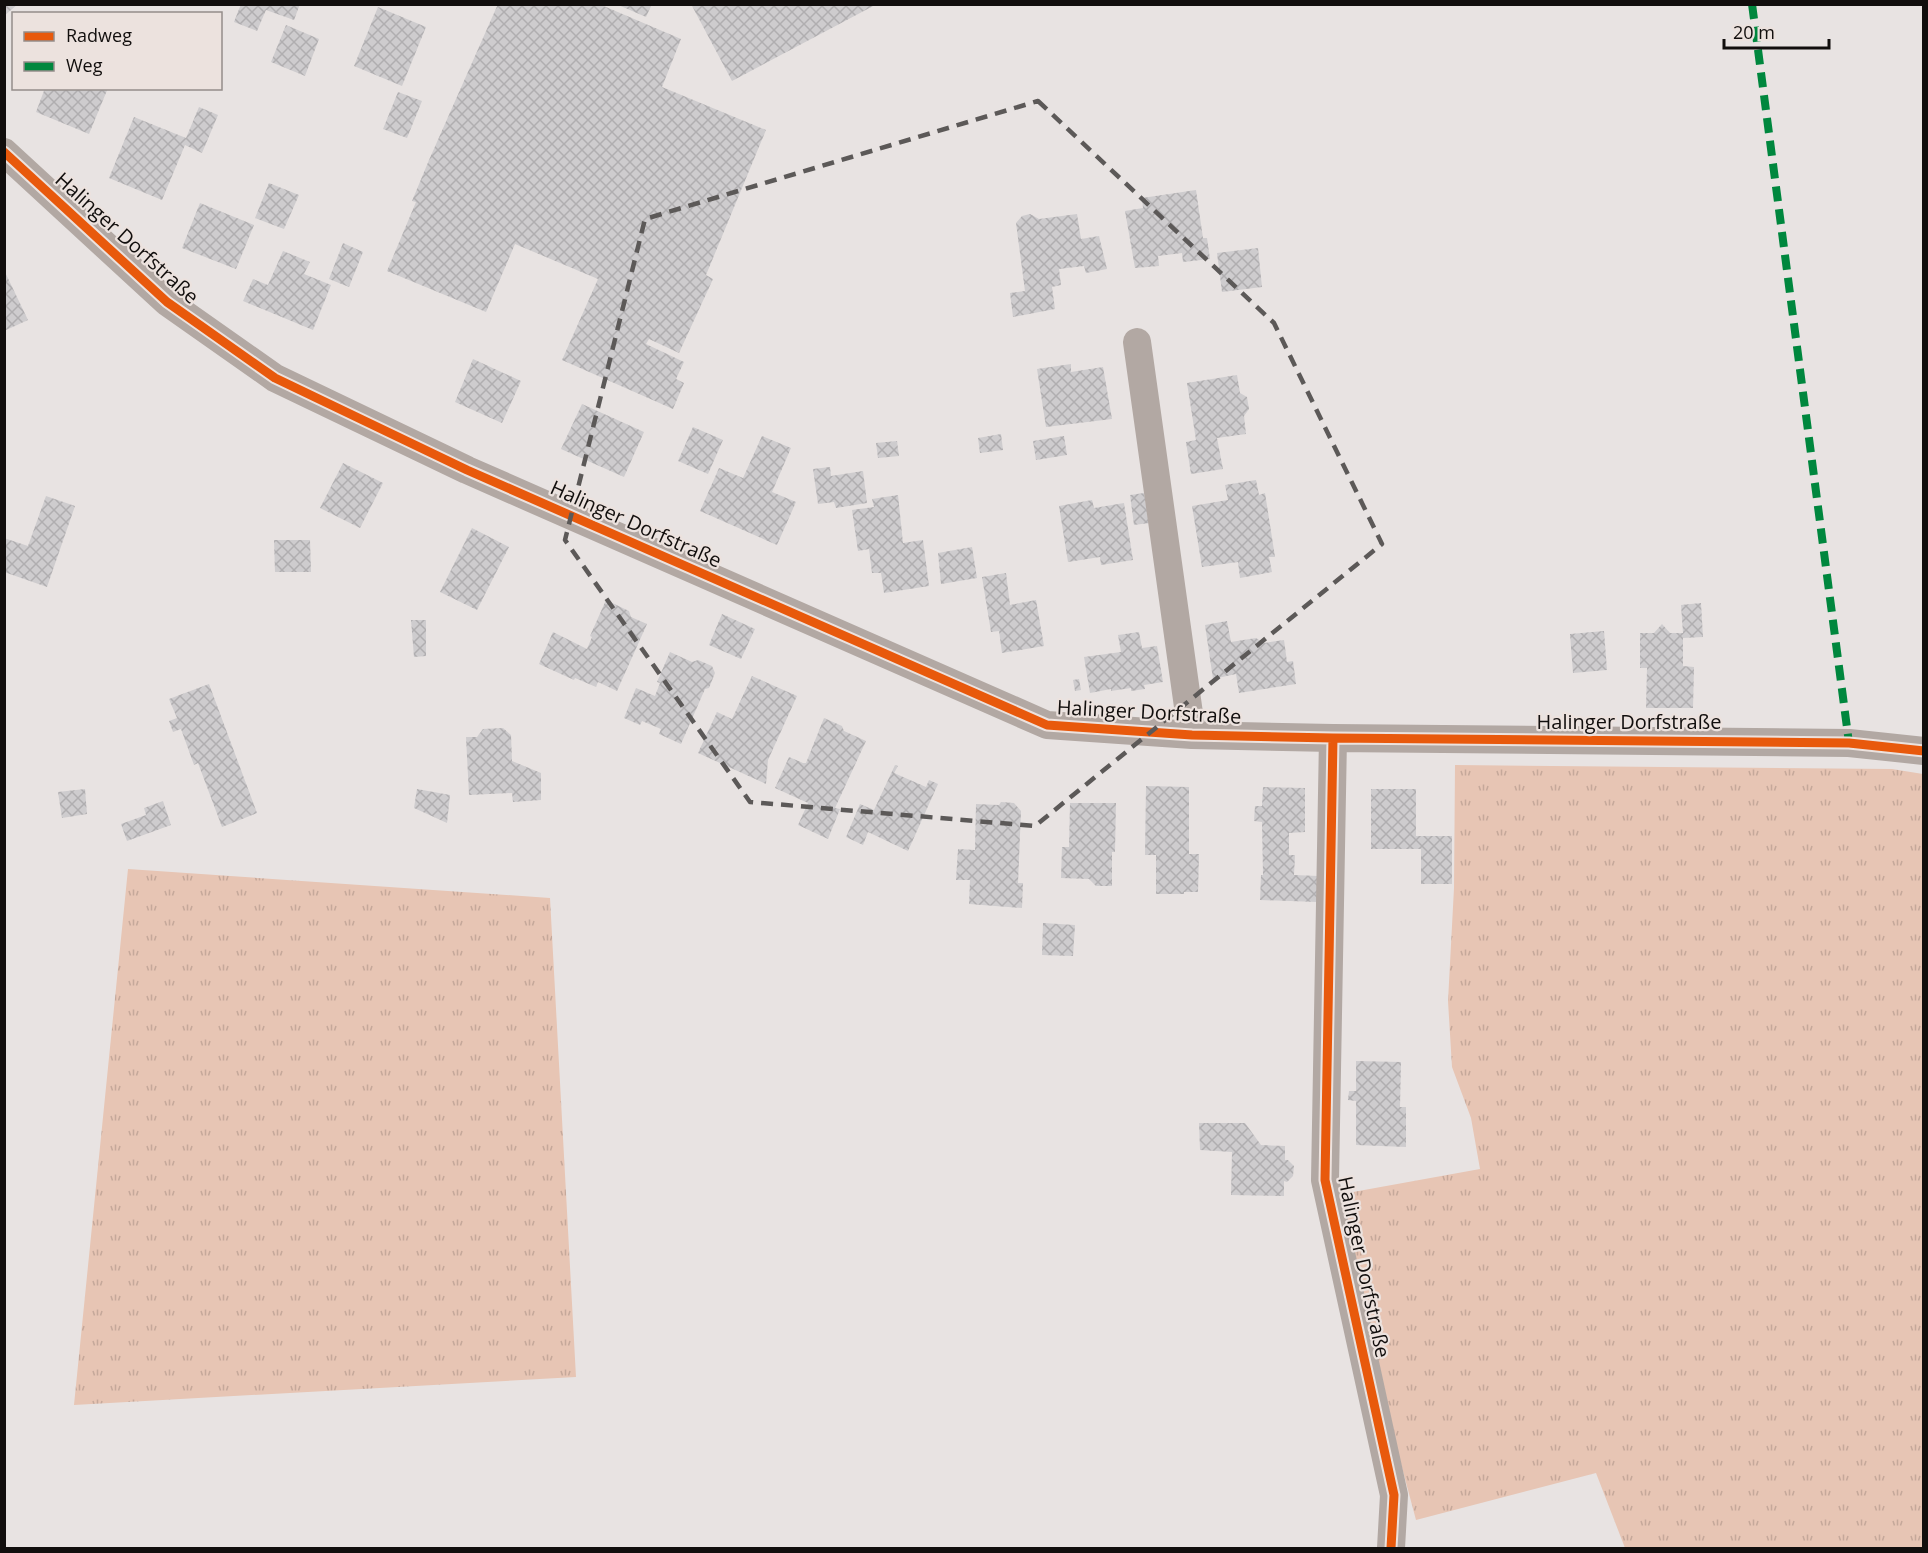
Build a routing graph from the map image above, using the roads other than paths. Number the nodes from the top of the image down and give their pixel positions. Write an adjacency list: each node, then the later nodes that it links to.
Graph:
1 (4, 152): 3 (street, Halinger Dorfstraße)
2 (1137, 342): 3 (street, Halinger Dorfstraße)
3 (1192, 735): 4 (street, Halinger Dorfstraße)
4 (1333, 738): 5 (street, Halinger Dorfstraße); 6 (street, Halinger Dorfstraße)
5 (1923, 751)
6 (1391, 1548)

